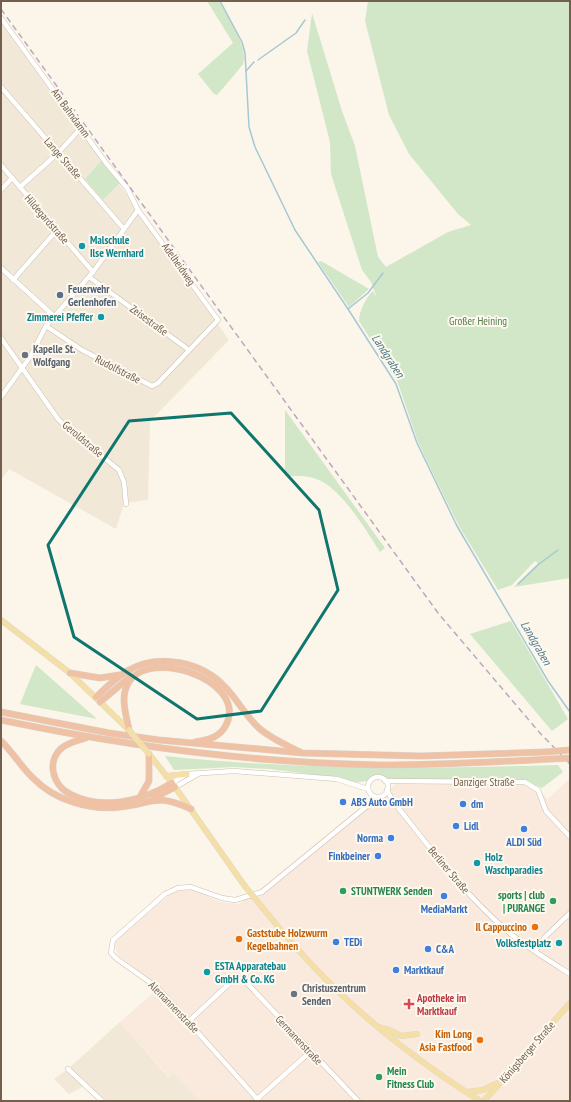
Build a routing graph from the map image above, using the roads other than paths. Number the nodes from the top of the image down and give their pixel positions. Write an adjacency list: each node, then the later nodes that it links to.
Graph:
1 (1, 18): 3 (street, Am Bahndamm)
2 (2, 90): 4 (street, Lange Straße)
3 (81, 128): 4 (street); 9 (street, Am Bahndamm)
4 (58, 153): 7 (street); 10 (street, Lange Straße)
5 (1, 166): 6 (street, Hildegardstraße)
6 (12, 178): 7 (street, Hildegardstraße); 8 (street)
7 (20, 187): 11 (street, Hildegardstraße)
8 (1, 190)
9 (138, 210): 10 (street); 17 (street, Adelheidweg)
10 (124, 229): 13 (street)
11 (58, 230): 13 (street, Hildegardstraße); 15 (street)
12 (1, 268): 15 (street)
13 (93, 272): 14 (street)
14 (89, 277): 16 (street); 20 (street, Zeisestraße)
15 (13, 280): 16 (street)
16 (54, 316): 18 (street)
17 (218, 320): 20 (street, Rudolfstraße)
18 (46, 326): 20 (street, Rudolfstraße); 21 (street)
19 (1, 338): 21 (street, Geroldstraße)
20 (189, 350)
21 (22, 367): 22 (street); 23 (street, Geroldstraße)
22 (1, 396)
23 (126, 504)
24 (1, 620): 25 (main road)
25 (70, 672): 27 (highway); 28 (main road)
26 (135, 674): 28 (highway); 31 (highway); 34 (highway)
27 (121, 675): 28 (highway); 36 (highway)
28 (98, 699): 31 (main road)
29 (1, 712): 34 (highway)
30 (1, 720): 32 (highway)
31 (129, 730): 37 (main road, bridge)
32 (88, 737): 38 (highway, bridge); 50 (highway)
33 (1, 741): 50 (highway)
34 (183, 743): 36 (highway)
35 (570, 750): 36 (highway, bridge)
36 (303, 754)
37 (148, 757): 41 (main road); 50 (highway)
38 (570, 758)
39 (201, 772): 40 (street, Danziger Straße); 45 (street, Danziger Straße); 46 (street)
40 (187, 774): 41 (main road); 46 (street, Danziger Straße)
41 (166, 776): 46 (main road)
42 (385, 781): 43 (street, Danziger Straße); 44 (street, Danziger Straße); 47 (street)
43 (395, 781): 47 (street); 54 (street, Danziger Straße)
44 (369, 782): 45 (street, Danziger Straße); 48 (street)
45 (354, 784): 48 (street, Danziger Straße)
46 (174, 785): 50 (highway); 53 (main road)
47 (387, 789): 49 (street); 51 (street, Berliner Straße)
48 (370, 792): 49 (street, Danziger Straße); 52 (street)
49 (380, 796): 51 (street, Berliner Straße); 52 (street)
50 (142, 799): 53 (highway)
51 (393, 802): 56 (street, Berliner Straße)
52 (369, 803): 59 (street, Alemannenstraße)
53 (191, 810): 60 (main road, bridge)
54 (570, 837)
55 (570, 913): 56 (street)
56 (535, 951): 57 (street, Berliner Straße)
57 (570, 974)
58 (570, 1003): 64 (main road, Königsberger Straße)
59 (189, 1021): 62 (street, Germanenstraße); 66 (street, Alemannenstraße)
60 (375, 1027): 61 (main road); 65 (main road)
61 (418, 1034)
62 (310, 1052): 66 (street); 68 (street, Germanenstraße)
63 (68, 1069): 67 (street)
64 (502, 1081): 65 (main road); 70 (main road, Königsberger Straße)
65 (467, 1092): 69 (main road)
66 (257, 1100)
67 (102, 1101)
68 (358, 1101)
69 (480, 1101)
70 (484, 1101)

